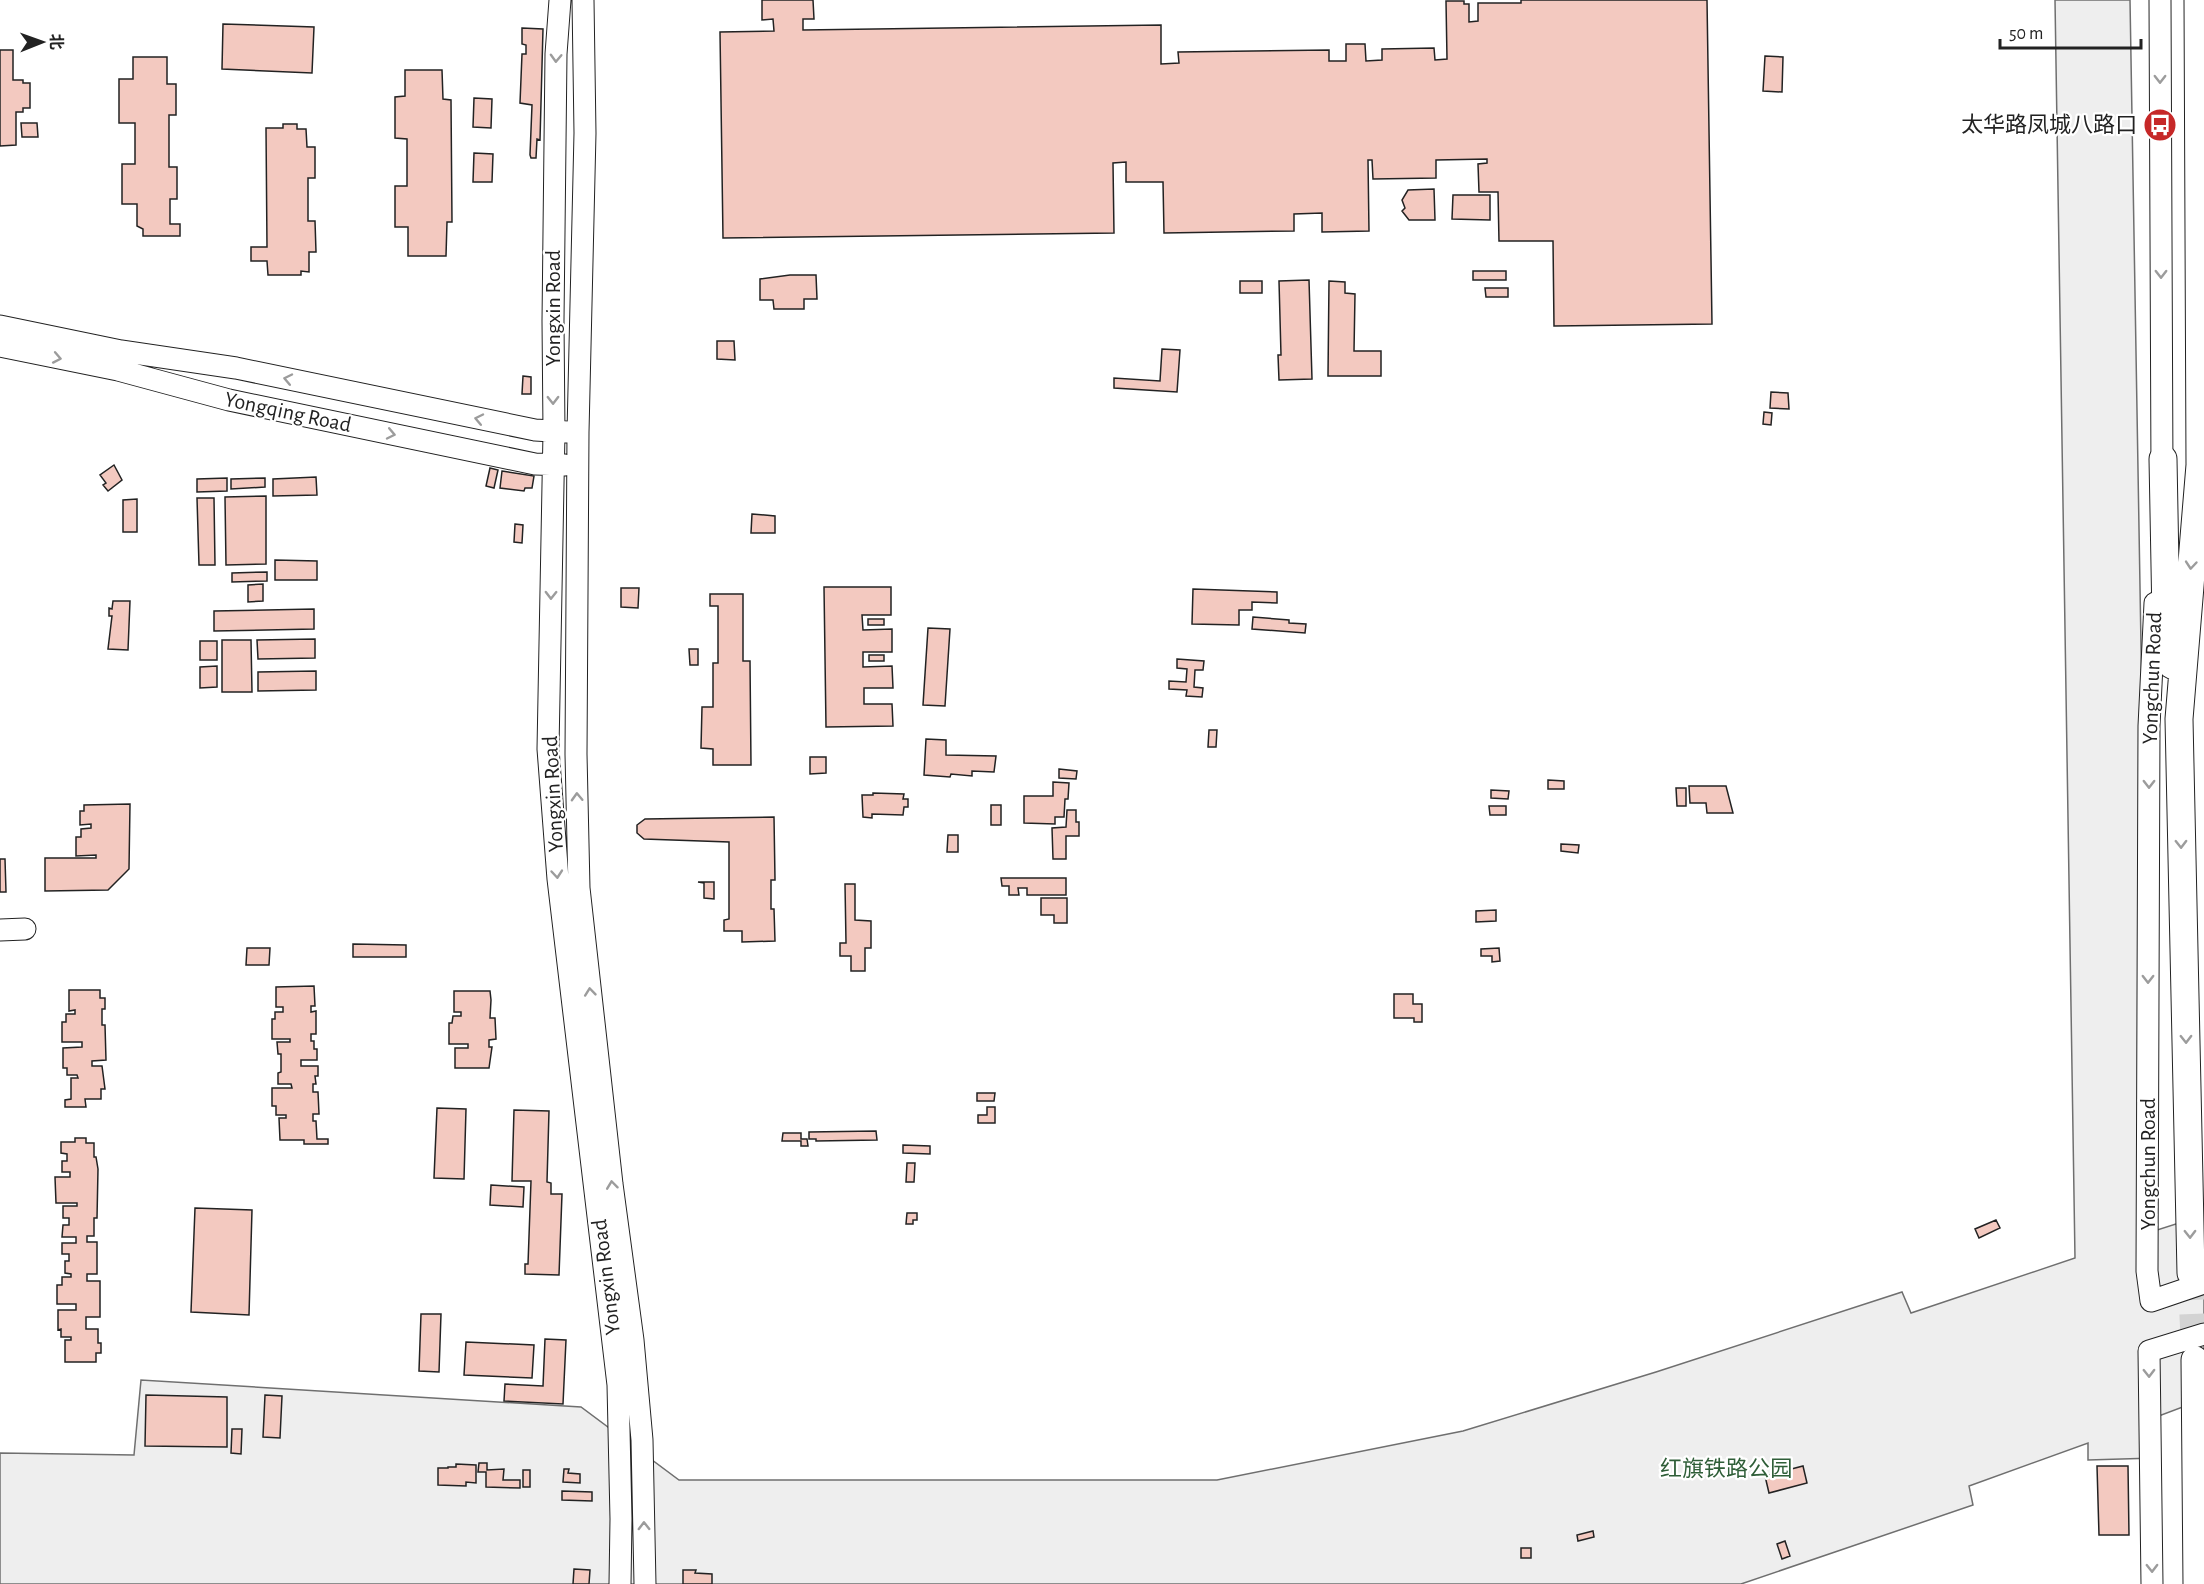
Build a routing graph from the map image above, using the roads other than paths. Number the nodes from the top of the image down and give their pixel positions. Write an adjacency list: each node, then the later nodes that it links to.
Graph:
1 (560, 0): 7 (street, Yongxin Road, one-way to 7)
2 (583, 0): 8 (street, Yongxin Road)
3 (2160, 0): 9 (street, Yongchun Road, one-way to 9)
4 (2198, 0): 12 (main road, Yongchun Road, one-way to 12)
5 (0, 326): 7 (street, Yongqing Road, one-way to 5)
6 (0, 346): 10 (street, Yongqing Road, one-way to 10)
7 (554, 432): 8 (street, Yongqing Road); 10 (street, Yongxin Road)
8 (578, 432): 11 (street, Yongxin Road)
9 (2163, 459): 12 (main road); 15 (street, Yongchun Road, one-way to 15)
10 (552, 465): 11 (street, Yongqing Road); 18 (street, Yongxin Road, one-way to 18)
11 (579, 465): 19 (street, Yongxin Road, one-way to 11)
12 (2179, 719): 15 (main road, Yongchun Road, one-way to 15)
13 (25, 929): 14 (street)
14 (0, 930)
15 (2198, 1278)
16 (2204, 1334): 20 (street, one-way to 20)
17 (2194, 1360): 21 (main road)
18 (620, 1584)
19 (645, 1584)
20 (2152, 1584)
21 (2197, 1584)

